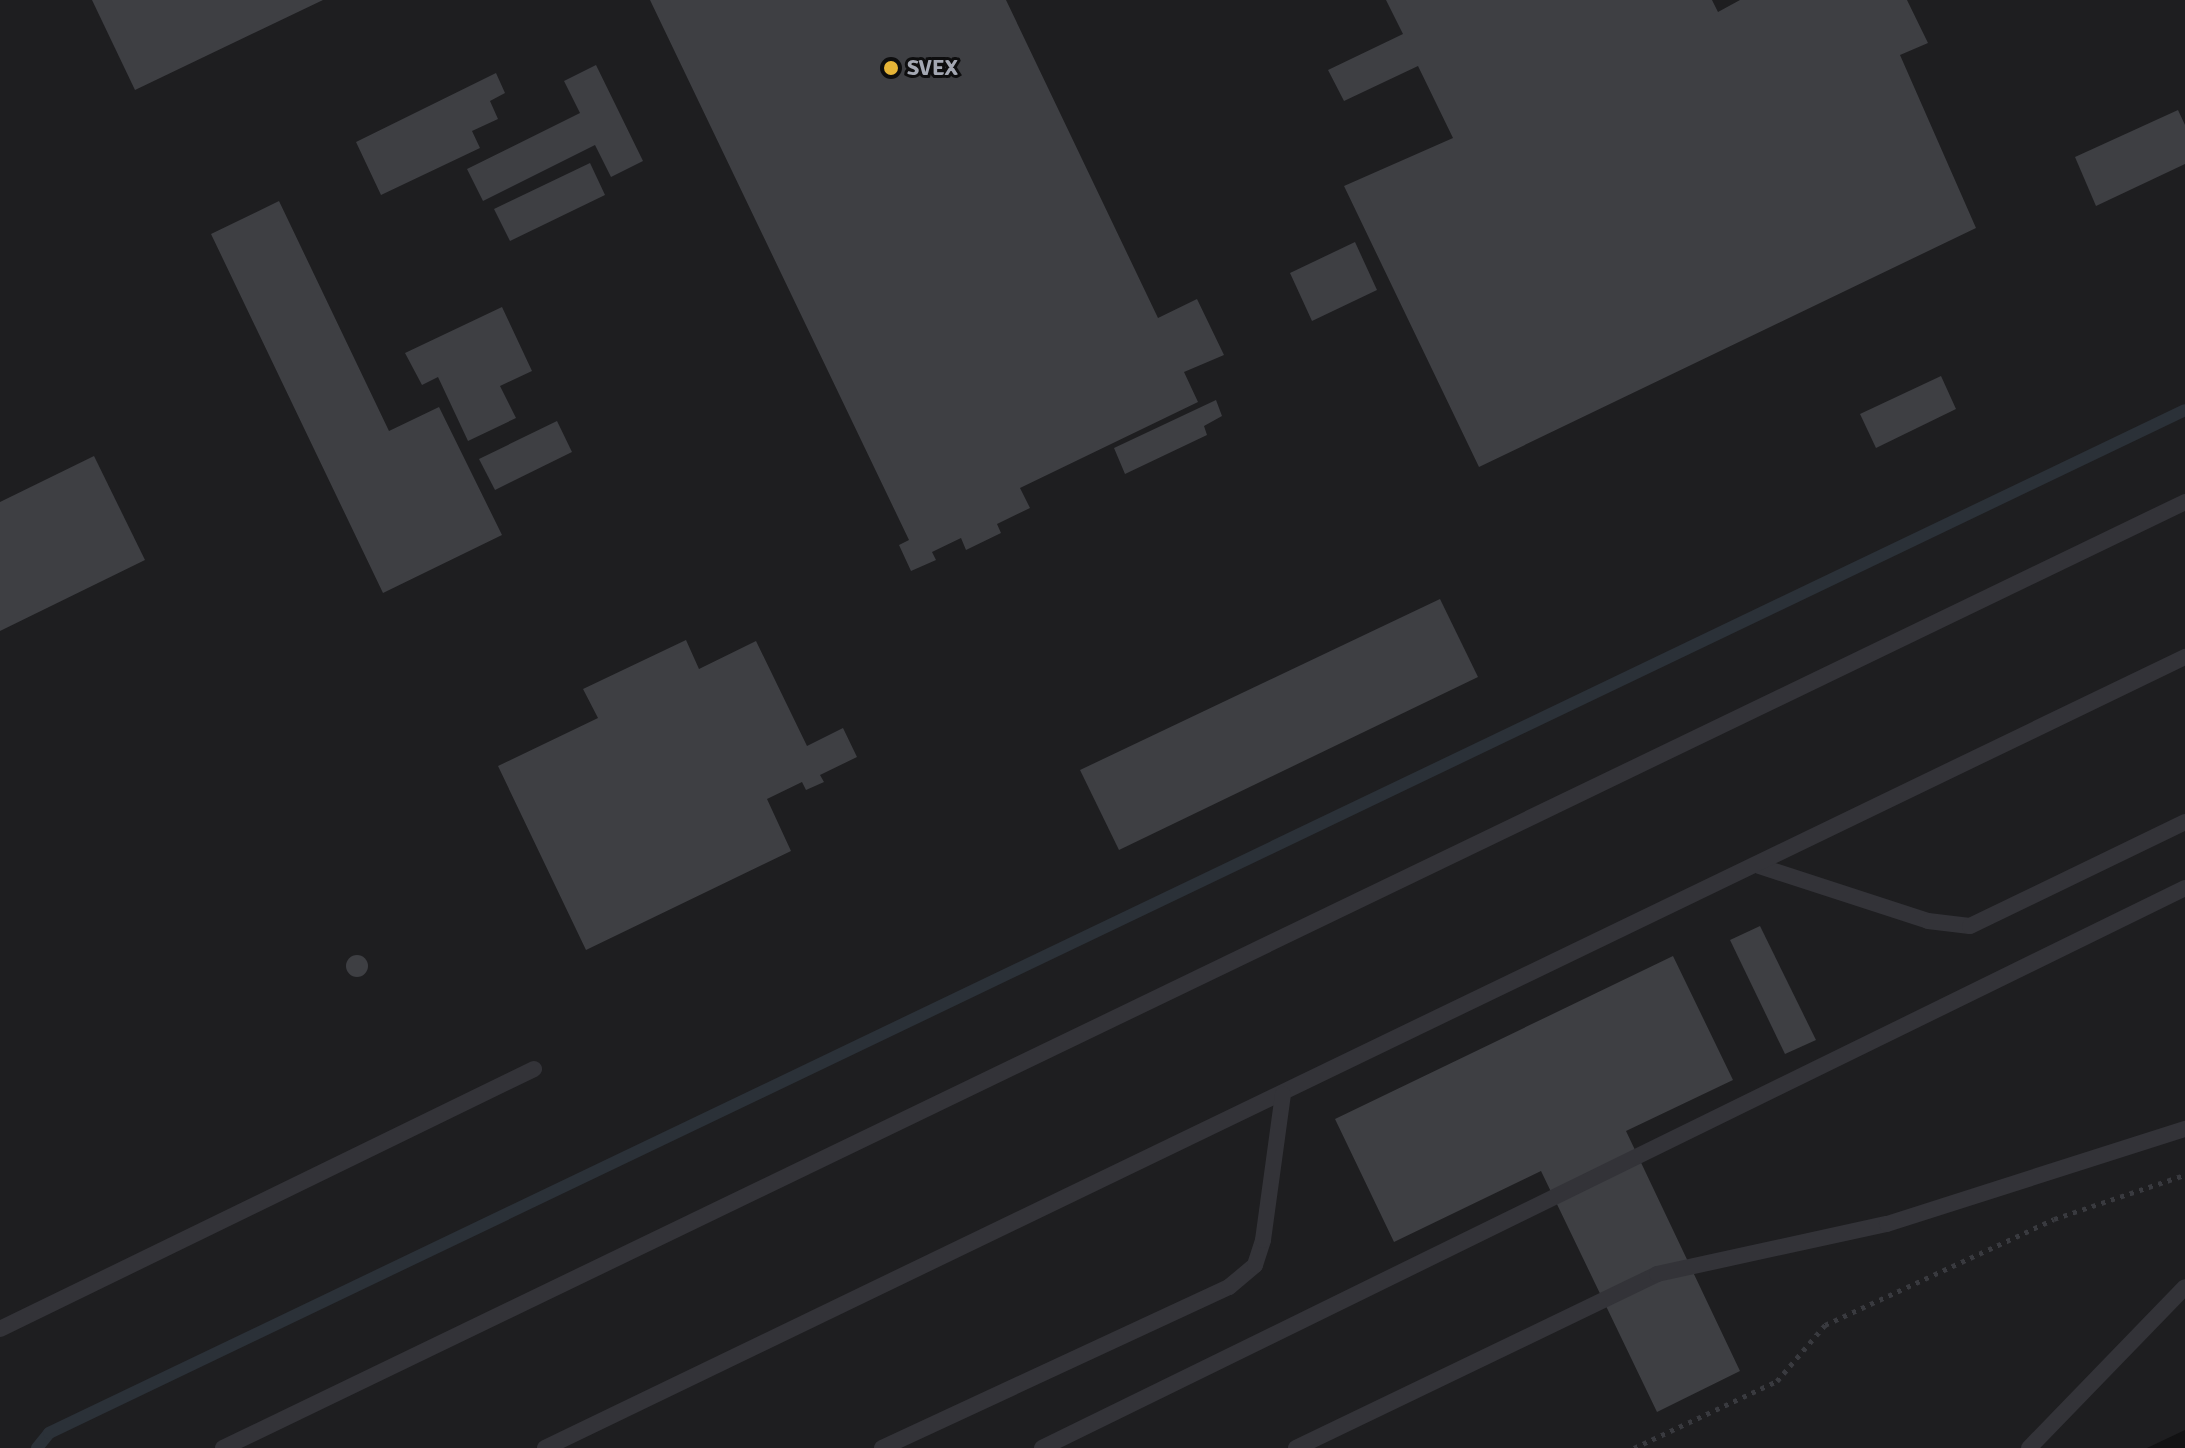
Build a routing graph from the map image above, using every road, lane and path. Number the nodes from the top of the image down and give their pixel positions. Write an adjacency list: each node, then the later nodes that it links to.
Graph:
1 (2185, 502): 12 (lane)
2 (2185, 657): 4 (lane)
3 (2185, 822): 4 (lane)
4 (1759, 866): 7 (lane)
5 (2185, 888): 15 (lane)
6 (534, 1069): 11 (lane)
7 (1283, 1094): 13 (lane); 14 (lane)
8 (2185, 1129): 16 (lane)
9 (2185, 1175): 17 (path)
10 (2185, 1287): 18 (lane)
11 (0, 1329)
12 (223, 1448)
13 (545, 1448)
14 (882, 1448)
15 (1042, 1448)
16 (1296, 1448)
17 (1634, 1448)
18 (2029, 1448)

